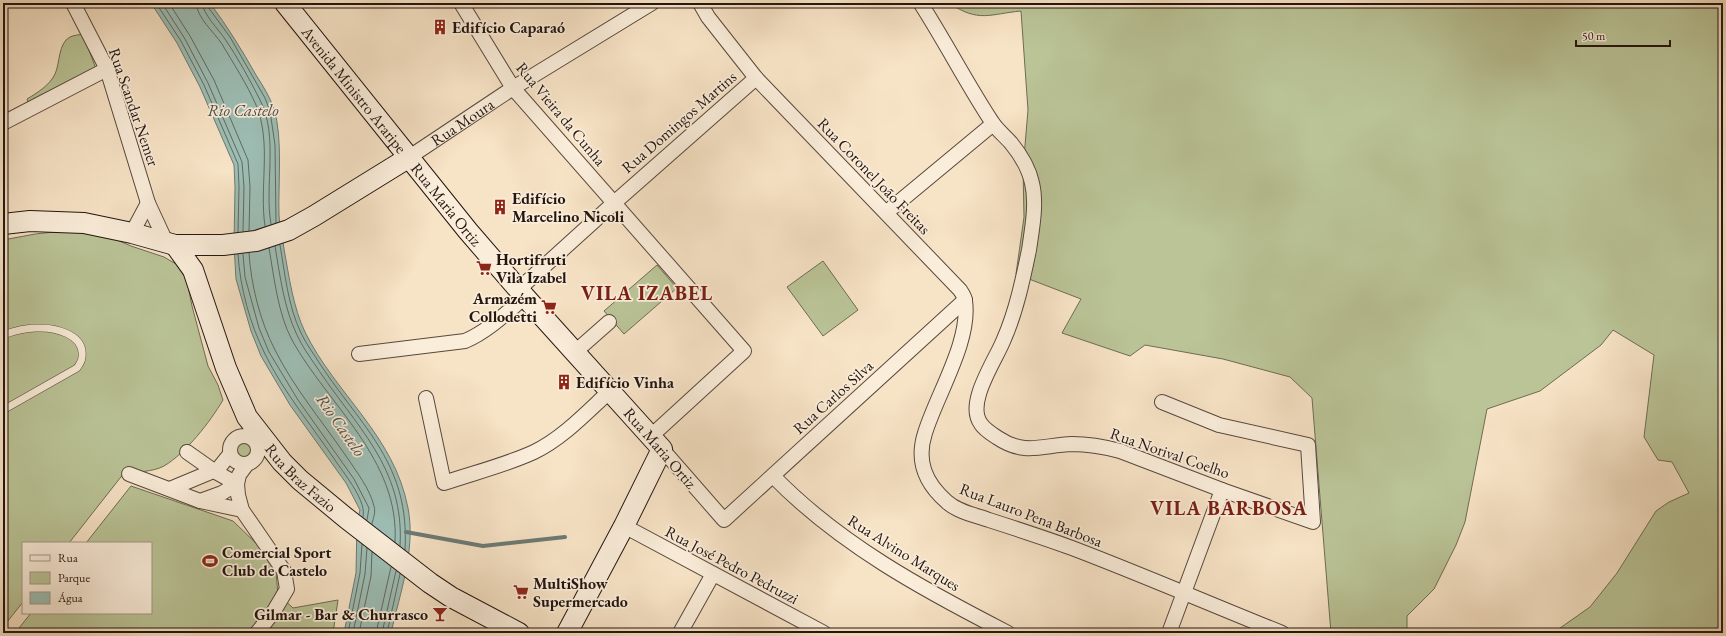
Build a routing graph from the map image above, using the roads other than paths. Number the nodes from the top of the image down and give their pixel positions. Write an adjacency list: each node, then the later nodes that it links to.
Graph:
1 (73, 3): 7 (street, Rua Scandar Nemer)
2 (285, 3): 12 (main road, Avenida Ministro Araripe)
3 (461, 3): 9 (street, Rua Vieira da Cunha)
4 (652, 3): 9 (street, Rua Moura)
5 (700, 3): 8 (street, Rua Coronel João Freitas)
6 (921, 4): 11 (street, Rua Norival Coelho)
7 (107, 69): 10 (street); 13 (street, Rua Scandar Nemer)
8 (756, 78): 14 (street, Rua Domingos Martins); 15 (street, Rua Coronel João Freitas)
9 (512, 88): 12 (street, Rua Moura); 14 (street, Rua Vieira da Cunha)
10 (3, 123)
11 (993, 124): 15 (street); 40 (street, Rua Norival Coelho)
12 (408, 158): 18 (main road, Rua Moura); 19 (main road, Rua Maria Ortiz)
13 (148, 203): 17 (street); 18 (street, Rua Scandar Nemer)
14 (614, 203): 19 (street, Rua Domingos Martins); 30 (street, Rua Vieira da Cunha)
15 (887, 212): 20 (street, Rua Coronel João Freitas)
16 (3, 224): 17 (main road, Rua Moura)
17 (132, 233): 18 (main road, Rua Moura)
18 (170, 243): 29 (main road, Rua Braz Fazio)
19 (522, 293): 23 (main road, Rua Maria Ortiz); 24 (street, Rua Domingos Martins)
20 (965, 300): 37 (street, Rua Carlos Silva); 46 (street, Rua Lauro Pena Barbosa)
21 (609, 322): 23 (street)
22 (3, 335): 28 (lane)
23 (574, 352): 25 (main road, Rua Maria Ortiz)
24 (359, 354)
25 (610, 391): 26 (street); 30 (main road, Rua Maria Ortiz)
26 (426, 398)
27 (1162, 402): 40 (street, Rua Norival Coelho)
28 (3, 410)
29 (246, 426): 31 (main road, Rua Braz Fazio); 33 (street)
30 (656, 443): 43 (street, Rua Maria Ortiz); 44 (main road)
31 (264, 447): 34 (street); 48 (main road, Rua Braz Fazio)
32 (187, 452): 35 (street)
33 (230, 454): 34 (street); 35 (street)
34 (247, 464): 38 (street)
35 (214, 471): 38 (street); 39 (street)
36 (129, 474): 39 (street)
37 (773, 476): 43 (street, Rua Carlos Silva); 52 (street, Rua Alvino Marques)
38 (237, 484): 41 (street); 42 (street)
39 (170, 489): 41 (street)
40 (1222, 490): 46 (street)
41 (200, 502): 42 (street)
42 (242, 510): 47 (street)
43 (724, 520)
44 (624, 526): 45 (street, Rua José Pedro Pedruzzi); 49 (main road)
45 (713, 574): 50 (street); 51 (street, Rua José Pedro Pedruzzi)
46 (1184, 594): 53 (street); 54 (street, Rua Lauro Pena Barbosa)
47 (257, 633)
48 (519, 633)
49 (567, 633)
50 (680, 633)
51 (824, 633)
52 (1008, 633)
53 (1169, 633)
54 (1282, 633)

